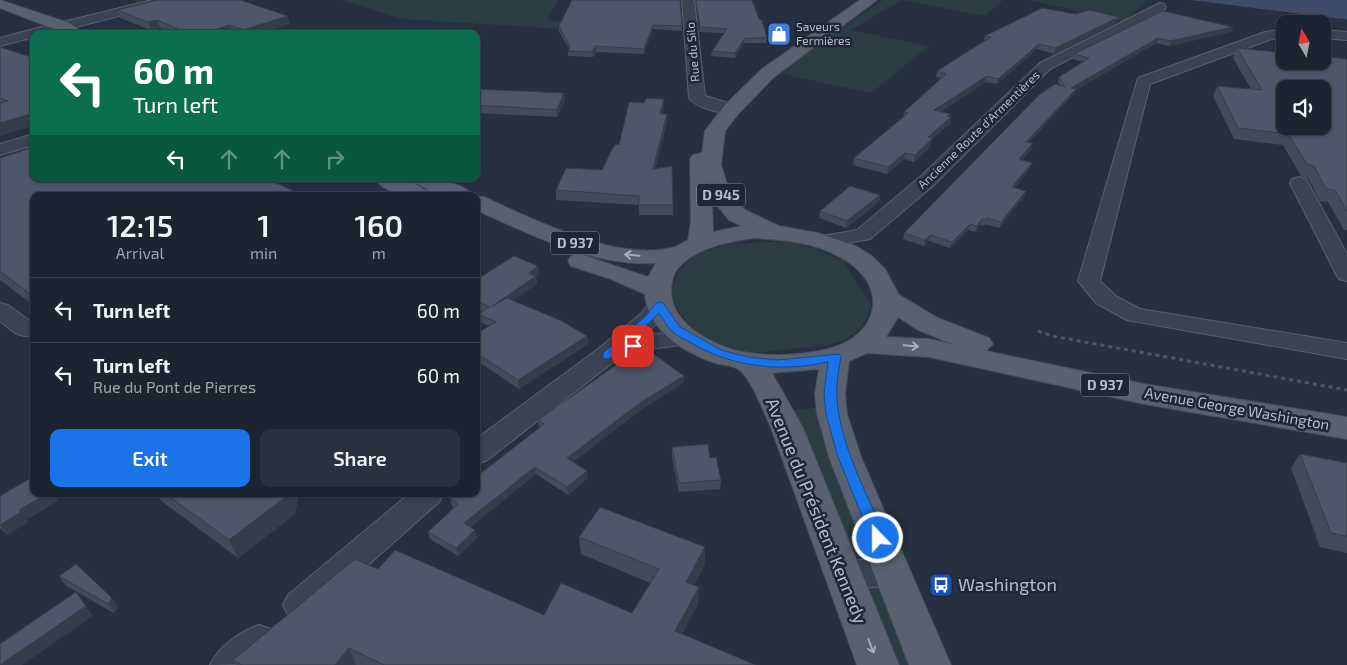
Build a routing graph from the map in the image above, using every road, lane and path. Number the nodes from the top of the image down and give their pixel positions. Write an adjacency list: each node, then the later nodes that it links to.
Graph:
1 (130, 0): 9 (street)
2 (166, 0): 9 (street)
3 (688, 0): 15 (street, Rue du Silo)
4 (858, 0): 15 (main road, D 945)
5 (870, 0): 15 (main road, D 945)
6 (0, 3): 9 (main road)
7 (1160, 7): 26 (street, Ancienne Route d'Armentières)
8 (0, 13): 9 (main road)
9 (53, 27)
10 (30, 34): 14 (street)
11 (1276, 34): 36 (street)
12 (1331, 35): 13 (street)
13 (1347, 36)
14 (0, 42)
15 (722, 107): 25 (main road, D 945); 27 (main road, D 945)
16 (30, 140): 17 (street)
17 (0, 150)
18 (393, 182): 21 (main road)
19 (429, 182): 22 (main road)
20 (1299, 183): 28 (street)
21 (414, 192)
22 (453, 192)
23 (480, 204): 27 (main road, D 937, one-way to 23)
24 (480, 224): 29 (main road, D 937)
25 (774, 232): 26 (main road); 27 (main road)
26 (860, 243): 30 (main road)
27 (690, 248): 29 (main road)
28 (1347, 274)
29 (658, 298): 34 (main road, Avenue George Washington); 37 (street)
30 (887, 299): 35 (main road); 40 (main road, Avenue George Washington / D 937)
31 (0, 310): 32 (street)
32 (26, 330)
33 (1038, 331): 39 (path)
34 (688, 338): 37 (street); 38 (main road, Avenue George Washington)
35 (849, 351): 38 (main road, Avenue George Washington); 41 (main road, Avenue George Washington / D 937, one-way to 41); 44 (main road)
36 (1347, 351)
37 (607, 355): 42 (street)
38 (748, 361): 45 (main road, Avenue du Président Kennedy)
39 (1347, 390)
40 (1347, 413)
41 (1347, 428)
42 (480, 451)
43 (425, 497): 46 (street)
44 (892, 571): 45 (street); 48 (main road)
45 (843, 574): 47 (main road, Avenue du Président Kennedy, one-way to 47)
46 (228, 665)
47 (878, 665)
48 (930, 665)

